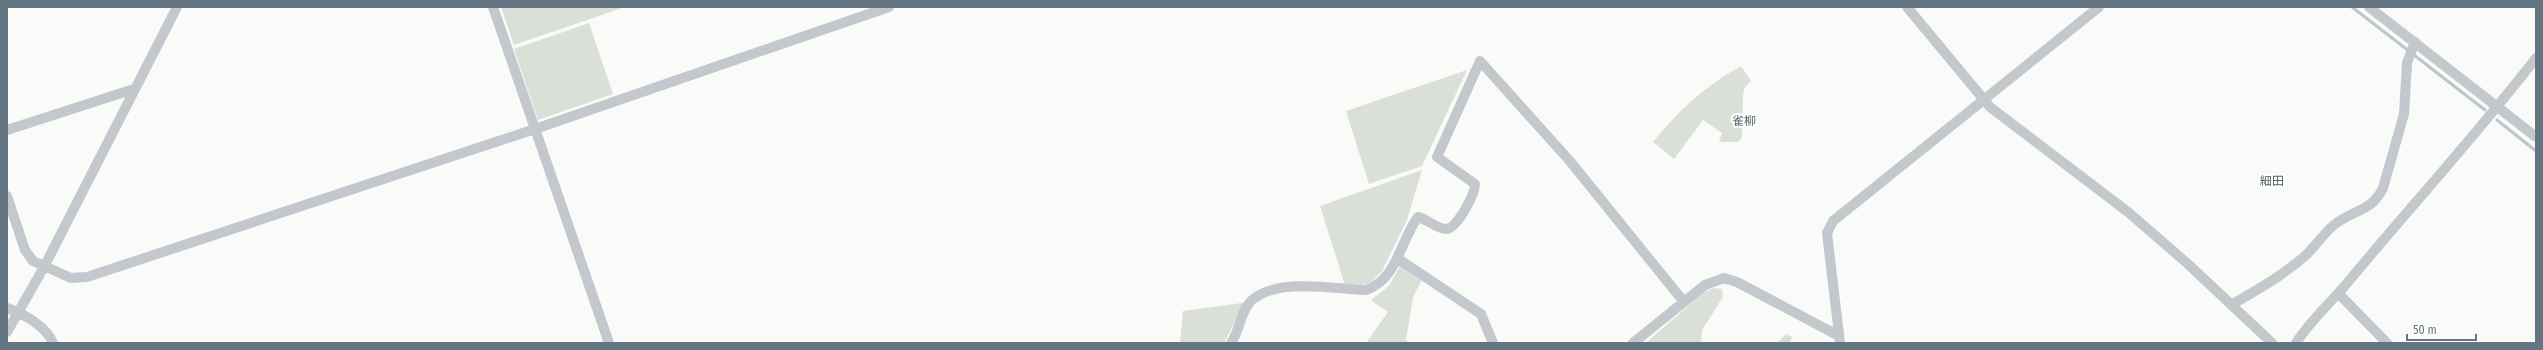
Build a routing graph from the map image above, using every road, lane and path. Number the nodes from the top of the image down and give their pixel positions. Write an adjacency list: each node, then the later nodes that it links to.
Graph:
1 (177, 7): 9 (street)
2 (493, 7): 12 (street)
3 (889, 7): 12 (street)
4 (1907, 7): 10 (street)
5 (2100, 7): 10 (street)
6 (2369, 7): 7 (street)
7 (2415, 42): 11 (street); 20 (street)
8 (2536, 58): 11 (street)
9 (134, 89): 13 (street); 17 (street)
10 (1983, 100): 20 (street); 24 (street)
11 (2498, 107): 14 (street); 18 (street)
12 (535, 128): 17 (street); 26 (street)
13 (7, 130)
14 (2536, 137)
15 (7, 196): 17 (street)
16 (1397, 258): 19 (street); 27 (street); 28 (street)
17 (44, 267): 22 (street)
18 (2339, 294): 31 (street); 32 (street)
19 (1684, 302): 24 (street); 29 (street)
20 (2231, 305): 30 (street)
21 (7, 308): 22 (street)
22 (18, 313): 23 (street); 25 (street)
23 (7, 332)
24 (1840, 340)
25 (53, 343)
26 (609, 343)
27 (1231, 343)
28 (1493, 343)
29 (1633, 343)
30 (2272, 343)
31 (2296, 343)
32 (2387, 343)

